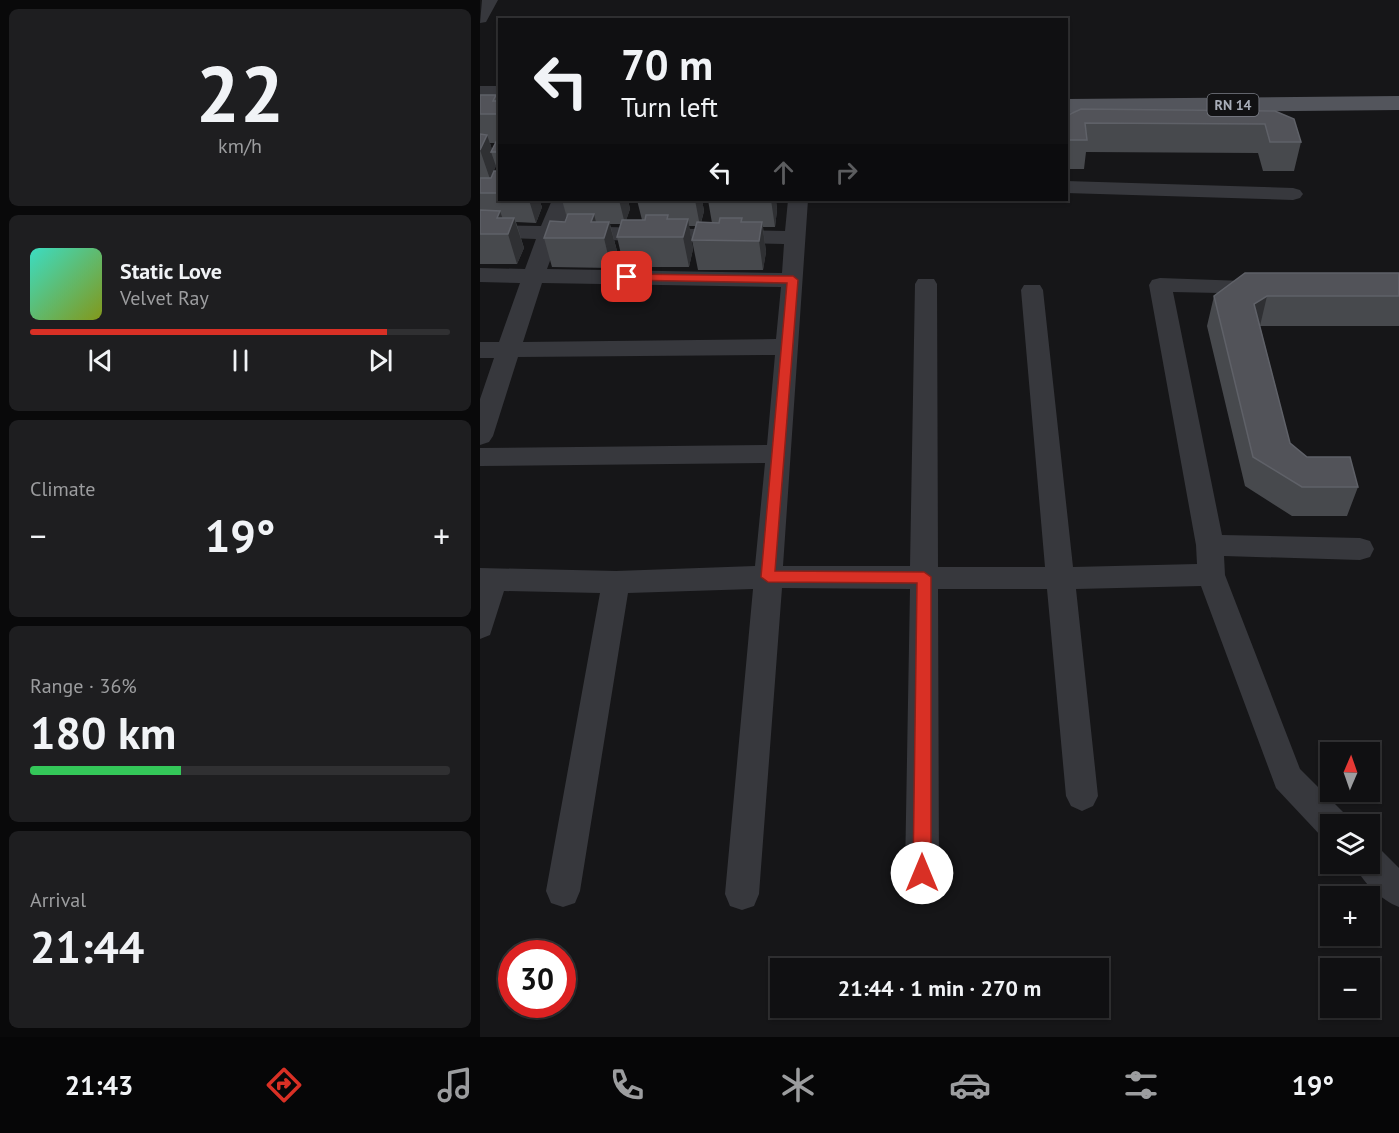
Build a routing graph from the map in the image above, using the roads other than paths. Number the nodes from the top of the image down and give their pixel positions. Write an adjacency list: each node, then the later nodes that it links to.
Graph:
1 (490, 0): 2 (street)
2 (480, 18)
3 (480, 92): 4 (street)
4 (498, 92)
5 (1399, 103): 6 (main road, RN 14)
6 (1068, 106)
7 (480, 110): 8 (main road)
8 (498, 110)
9 (1068, 187): 10 (street)
10 (1293, 194)
11 (562, 201): 14 (street)
12 (798, 201): 15 (street)
13 (480, 231): 14 (street)
14 (549, 232): 15 (street); 17 (street)
15 (795, 238): 18 (street)
16 (480, 275): 17 (street)
17 (533, 276): 18 (street); 24 (street)
18 (793, 280): 22 (street)
19 (926, 284): 32 (street)
20 (1289, 287): 28 (street)
21 (1032, 290): 33 (street)
22 (786, 347): 24 (street); 26 (street)
23 (480, 350): 24 (street)
24 (508, 350): 25 (street)
25 (480, 436)
26 (777, 454): 27 (street); 31 (street)
27 (480, 457)
28 (1210, 545): 29 (street); 30 (street)
29 (1360, 549)
30 (1211, 575): 33 (street); 38 (street)
31 (768, 577): 32 (street); 35 (street); 43 (street)
32 (924, 577): 33 (street); 40 (street)
33 (1061, 578): 37 (street)
34 (486, 579): 35 (street); 36 (street)
35 (616, 582): 41 (street)
36 (480, 627)
37 (1082, 796)
38 (1323, 814)
39 (1380, 871): 42 (street)
40 (922, 873)
41 (563, 891)
42 (1399, 891)
43 (742, 894)

